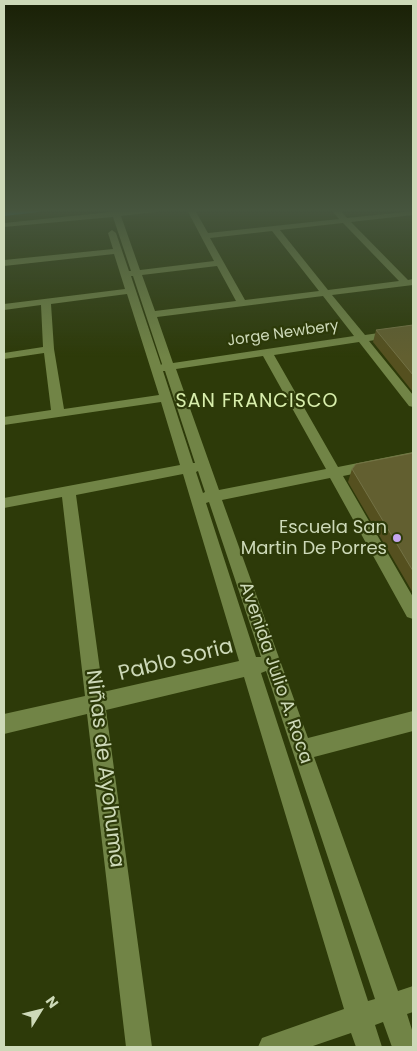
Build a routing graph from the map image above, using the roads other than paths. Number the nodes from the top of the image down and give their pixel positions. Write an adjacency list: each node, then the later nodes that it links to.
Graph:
1 (42, 259): 7 (street)
2 (123, 259): 9 (street, Avenida Julio A. Roca)
3 (126, 259): 9 (street, Avenida Julio A. Roca)
4 (218, 259): 8 (street)
5 (299, 259): 12 (street)
6 (385, 259): 10 (street)
7 (4, 263)
8 (220, 263): 9 (street); 14 (street)
9 (131, 274): 11 (street, Avenida Julio A. Roca); 16 (street, Avenida Julio A. Roca)
10 (410, 283): 12 (street)
11 (131, 292): 13 (street); 22 (street, Avenida Julio A. Roca)
12 (326, 293): 14 (street); 18 (street)
13 (46, 302): 15 (street); 19 (street)
14 (242, 304): 16 (street)
15 (4, 307)
16 (151, 315): 22 (street, Avenida Julio A. Roca)
17 (413, 331): 18 (street, Jorge Newbery)
18 (362, 339): 20 (street, Jorge Newbery); 24 (street)
19 (49, 349): 21 (street); 25 (street)
20 (267, 353): 22 (street, Jorge Newbery); 29 (street)
21 (4, 356)
22 (163, 368): 23 (street, Avenida Julio A. Roca); 28 (street, Avenida Julio A. Roca)
23 (166, 398): 25 (street); 28 (street, Avenida Julio A. Roca)
24 (413, 403)
25 (58, 413): 26 (street)
26 (4, 421)
27 (413, 457): 29 (street)
28 (196, 467): 30 (street); 31 (street, Avenida Julio A. Roca)
29 (334, 473): 31 (street); 33 (street)
30 (68, 491): 32 (street); 36 (street, Niñas de Ayohuma)
31 (206, 498): 34 (street, Avenida Julio A. Roca); 35 (street, Avenida Julio A. Roca)
32 (4, 503)
33 (413, 612)
34 (272, 662): 35 (street, Pablo Soria); 39 (street, Avenida Julio A. Roca)
35 (250, 667): 36 (street, Pablo Soria); 41 (street, Avenida Julio A. Roca)
36 (96, 704): 38 (street, Pablo Soria); 42 (street, Niñas de Ayohuma)
37 (413, 721): 39 (street)
38 (4, 724)
39 (302, 750): 40 (street, Avenida Julio A. Roca)
40 (402, 1003): 41 (street); 45 (street, Avenida Julio A. Roca)
41 (360, 1017): 43 (street); 44 (street, Avenida Julio A. Roca)
42 (139, 1047)
43 (271, 1047)
44 (369, 1047)
45 (405, 1047)

